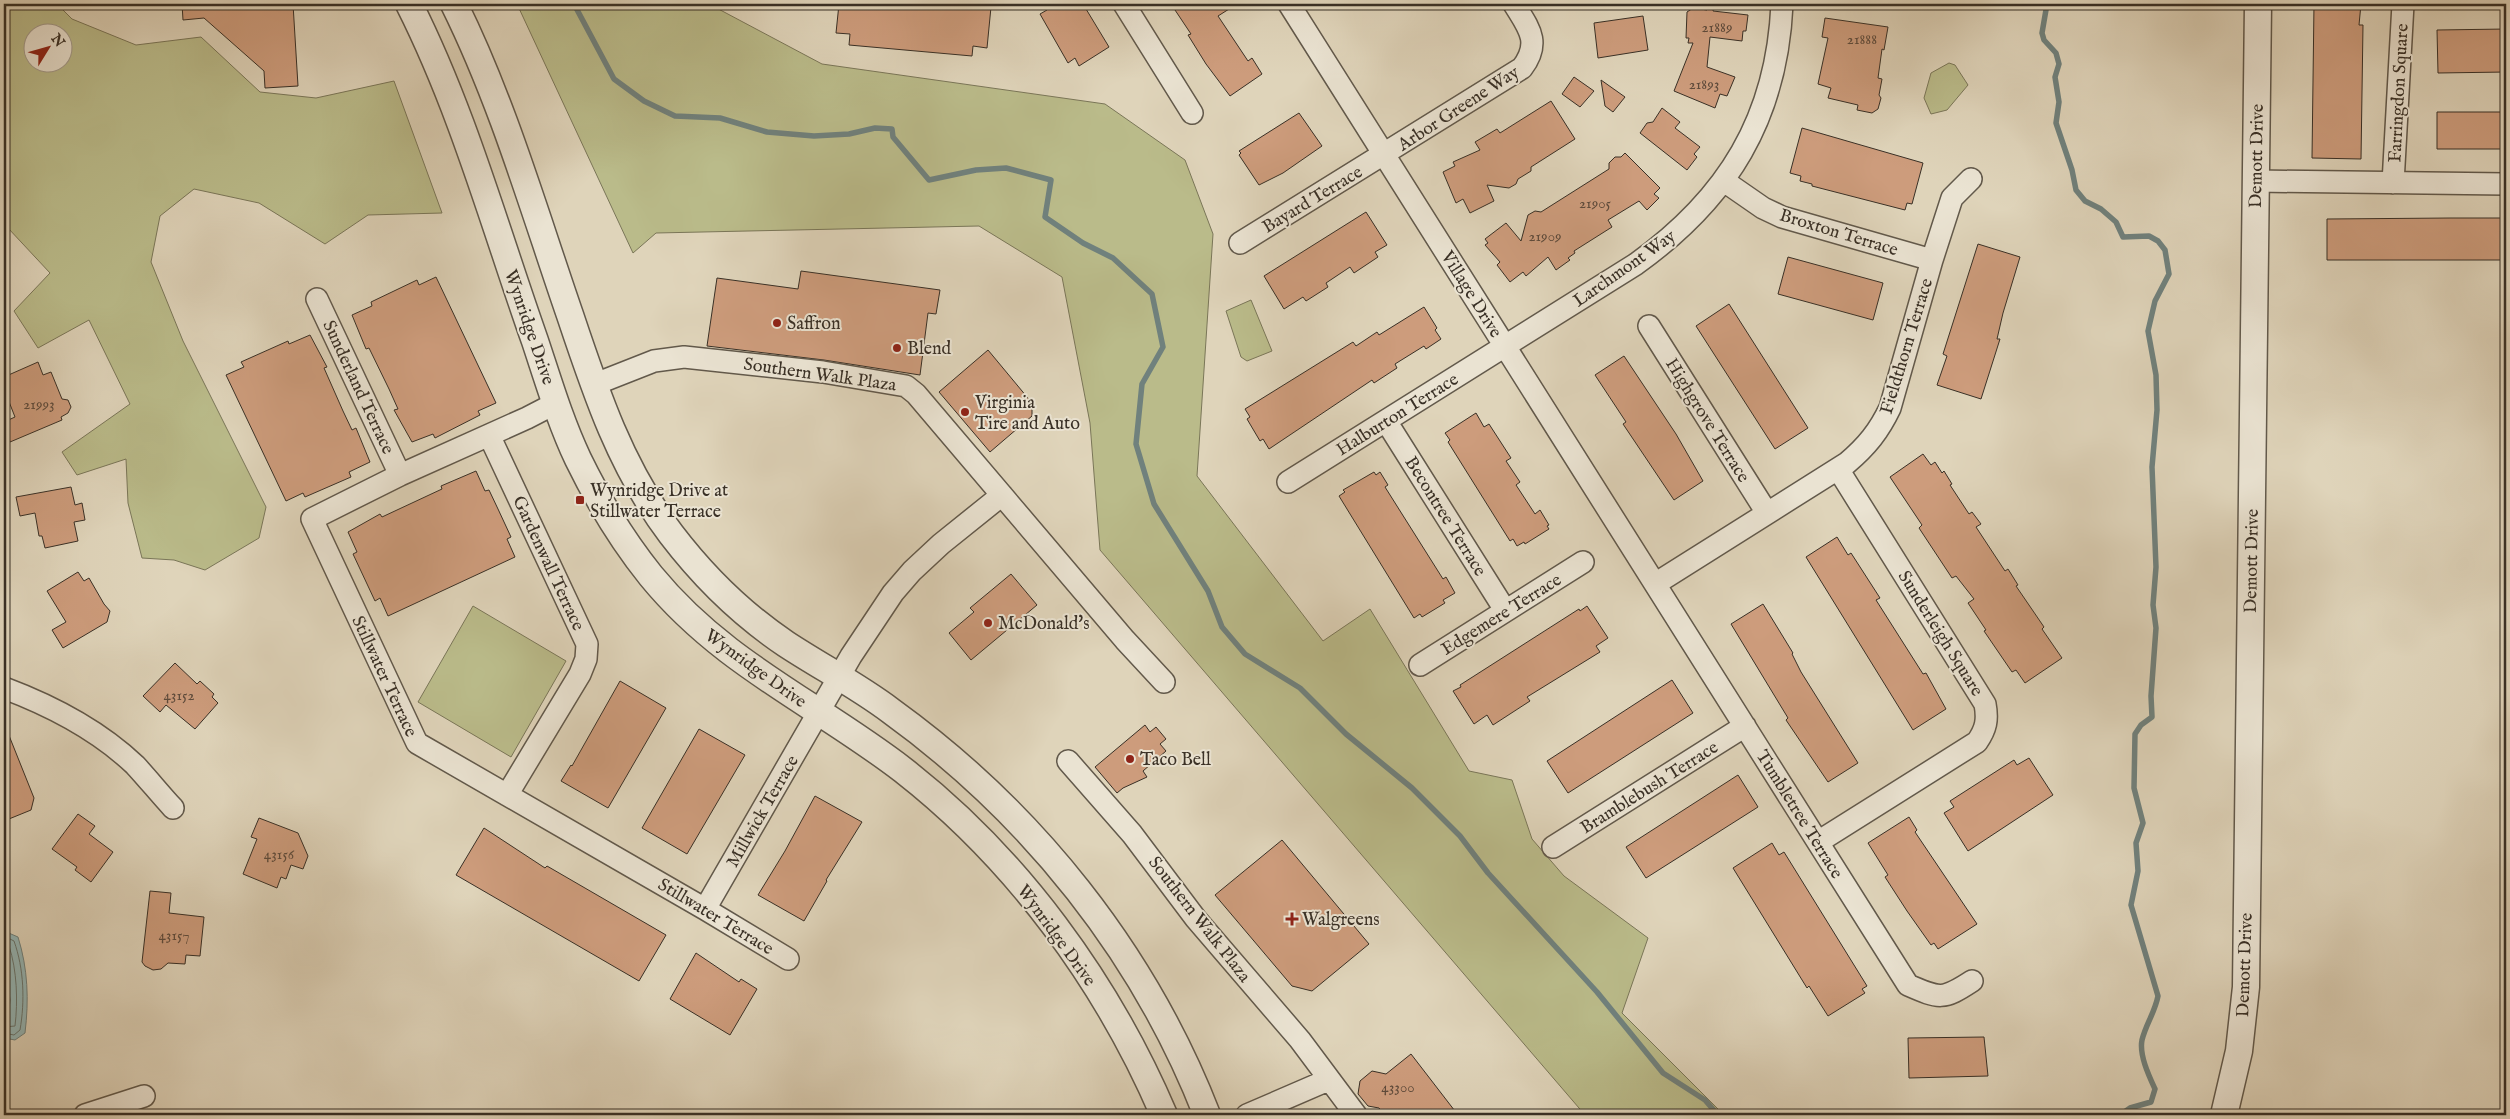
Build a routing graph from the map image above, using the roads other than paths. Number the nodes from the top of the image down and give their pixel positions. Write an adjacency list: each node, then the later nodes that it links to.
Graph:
1 (409, 4): 22 (street, Wynridge Drive)
2 (454, 4): 21 (street)
3 (1124, 4): 9 (street)
4 (1514, 4): 10 (street, Arbor Greene Way)
5 (1782, 4): 12 (street, Larchmont Way)
6 (2258, 4): 13 (street, Demott Drive)
7 (2403, 4): 14 (street, Farringdon Square)
8 (1296, 6): 10 (street, Village Drive)
9 (1192, 112)
10 (1384, 155): 16 (street, Bayard Terrace); 20 (street, Village Drive)
11 (1971, 179): 17 (street, Fieldthorn Terrace)
12 (1724, 181): 17 (street, Broxton Terrace); 20 (street, Larchmont Way)
13 (2256, 181): 14 (street, Farringdon Square); 54 (street, Demott Drive)
14 (2392, 183): 15 (street, Farringdon Square)
15 (2506, 184)
16 (1240, 243)
17 (1932, 260): 25 (street, Fieldthorn Terrace)
18 (317, 299): 26 (street, Sunderland Terrace)
19 (1649, 326): 29 (street, Highgrove Terrace)
20 (1505, 346): 23 (street, Halburton Terrace); 31 (street, Village Drive)
21 (593, 385): 28 (street, Southern Walk Plaza); 34 (street)
22 (556, 403): 24 (street, Stillwater Terrace); 37 (street, Wynridge Drive)
23 (1386, 421): 27 (street, Halburton Terrace); 32 (street, Becontree Terrace)
24 (488, 435): 26 (street, Stillwater Terrace); 40 (street, Gardenwall Terrace)
25 (1838, 469): 29 (street, Fieldthorn Terrace); 42 (street, Sunderleigh Square)
26 (400, 475): 40 (street, Stillwater Terrace)
27 (1288, 482)
28 (1002, 495): 34 (street); 35 (street, Southern Walk Plaza)
29 (1767, 513): 31 (street, Fieldthorn Terrace)
30 (1582, 562): 32 (street, Edgemere Terrace)
31 (1655, 584): 38 (street, Tumbletree Terrace)
32 (1505, 610): 33 (street, Edgemere Terrace)
33 (1420, 665)
34 (839, 677): 37 (street); 51 (street)
35 (1164, 682)
36 (4, 688): 41 (street)
37 (819, 713): 44 (street, Millwick Terrace); 50 (street, Wynridge Drive)
38 (1745, 726): 42 (street, Tumbletree Terrace); 43 (street, Bramblebush Terrace)
39 (1068, 761): 47 (street, Southern Walk Plaza)
40 (507, 795): 44 (street, Stillwater Terrace)
41 (173, 808)
42 (1818, 842): 46 (street, Tumbletree Terrace)
43 (1553, 847)
44 (704, 909): 45 (street, Stillwater Terrace)
45 (788, 959)
46 (1972, 981)
47 (1328, 1080): 52 (street); 53 (street, Southern Walk Plaza)
48 (144, 1096): 49 (street)
49 (84, 1115)
50 (1164, 1115)
51 (1207, 1115)
52 (1247, 1115)
53 (1356, 1115)
54 (2224, 1115)

